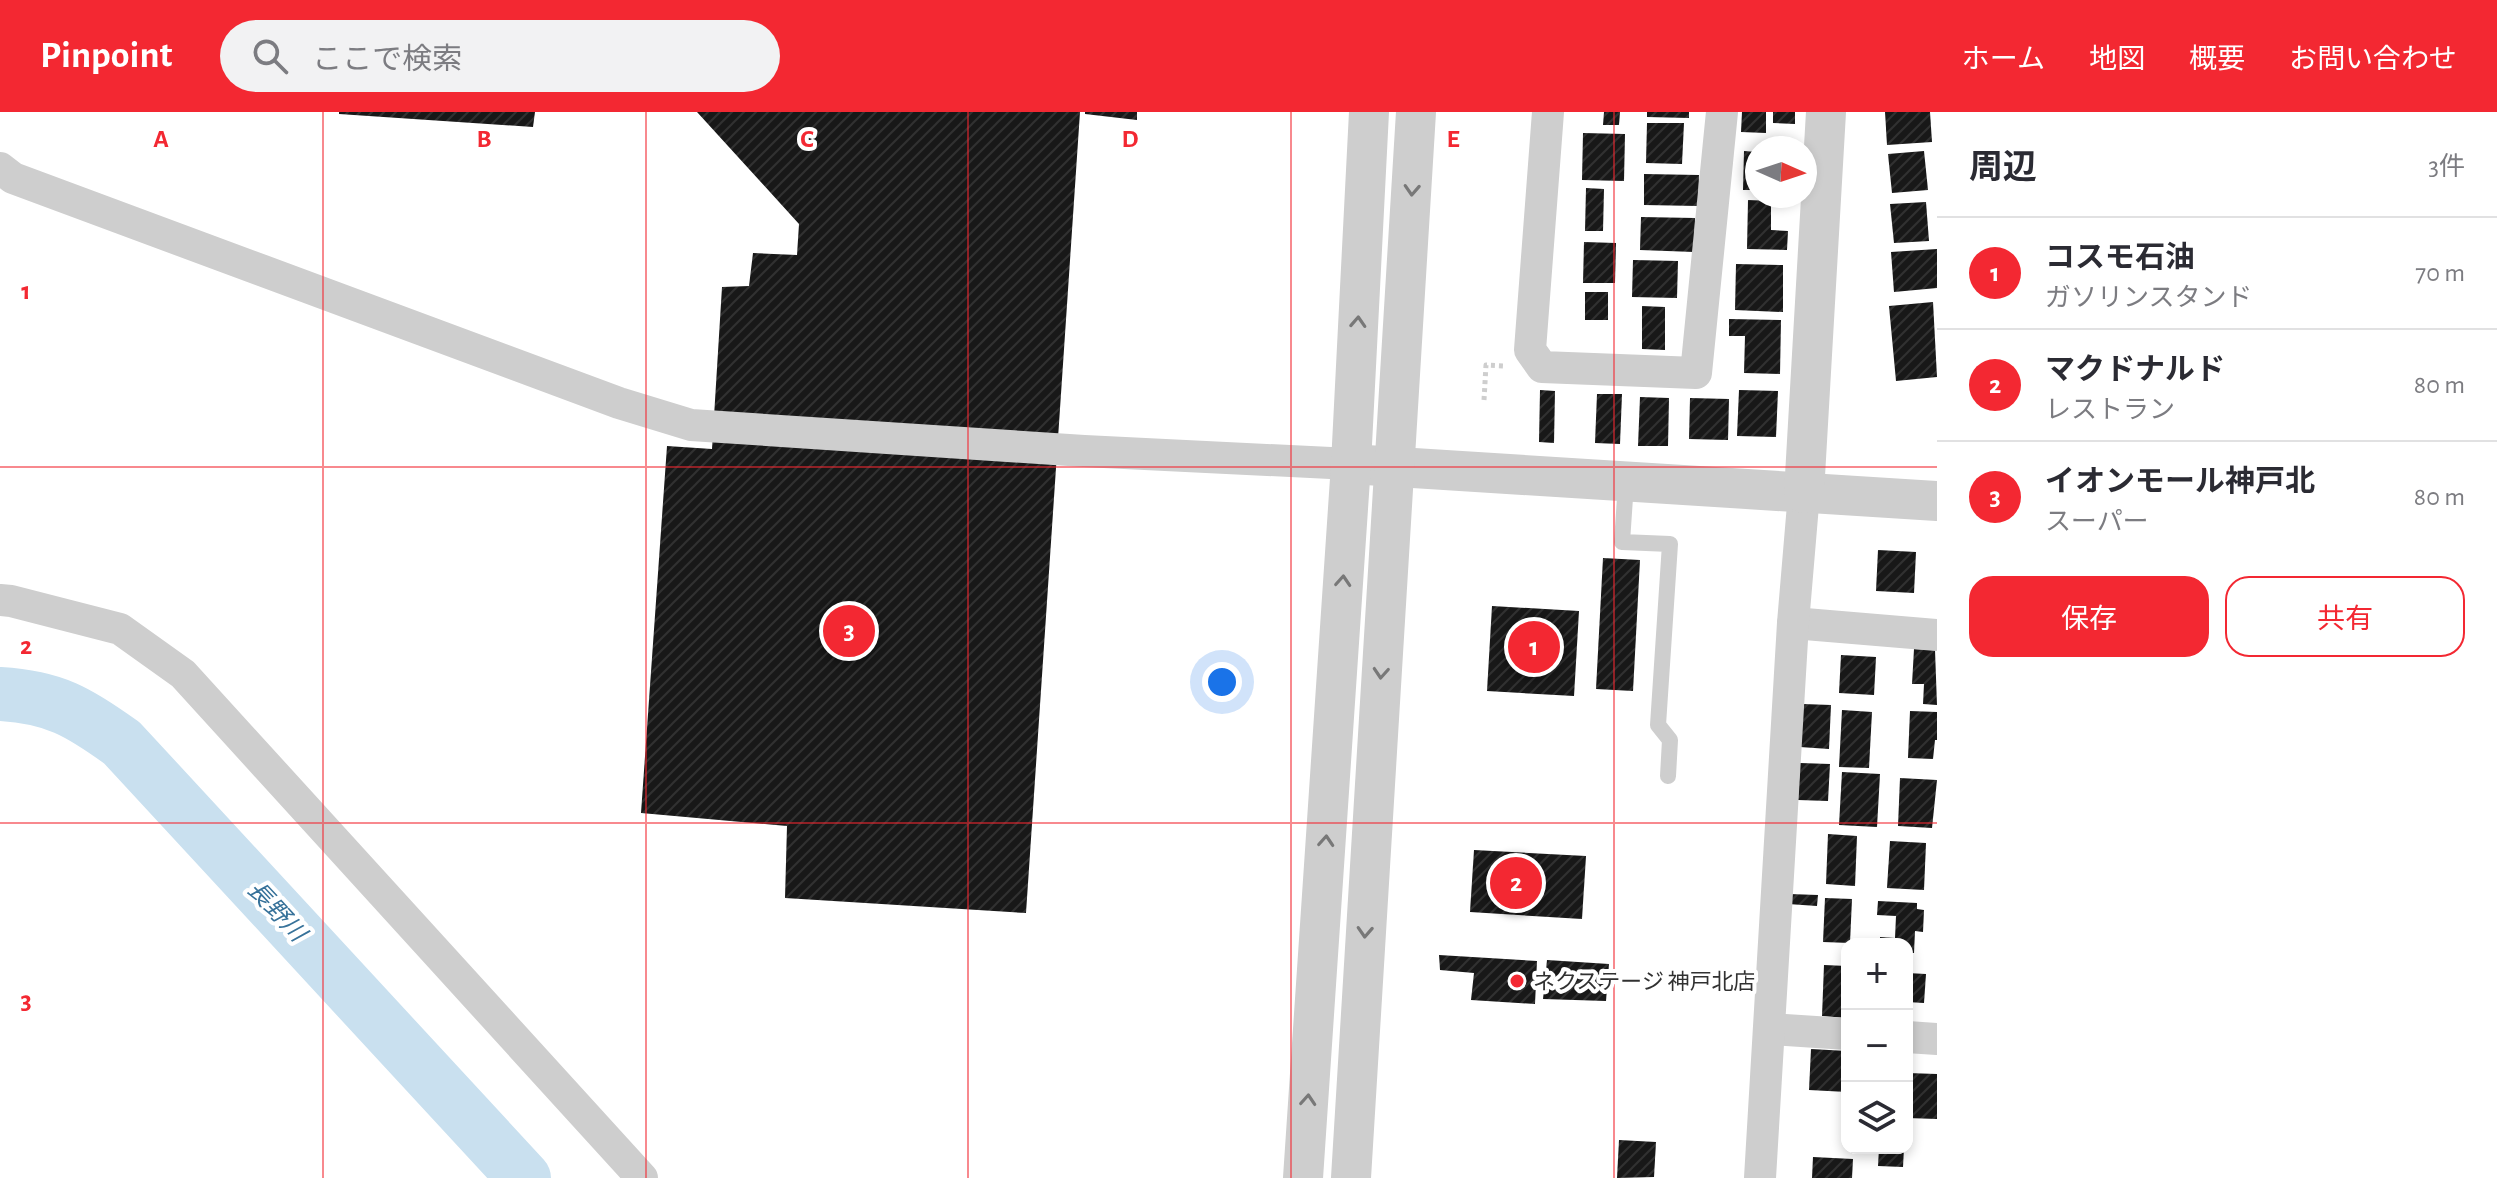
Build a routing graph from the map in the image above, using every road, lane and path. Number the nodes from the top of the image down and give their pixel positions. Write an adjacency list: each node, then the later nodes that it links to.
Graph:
1 (1369, 112): 9 (street, one-way to 1)
2 (1416, 112): 10 (street, one-way to 10)
3 (1548, 112): 7 (street)
4 (1722, 112): 7 (street)
5 (1826, 112): 12 (street)
6 (0, 168): 9 (street)
7 (1542, 367): 8 (path)
8 (1484, 400)
9 (1351, 464): 10 (street); 23 (street, one-way to 9)
10 (1394, 468): 11 (street); 24 (street, one-way to 24)
11 (1626, 483): 12 (street); 17 (lane)
12 (1804, 493): 13 (street); 15 (street)
13 (1937, 501)
14 (0, 600): 22 (street)
15 (1793, 623): 16 (street); 18 (street)
16 (1937, 635)
17 (1668, 776)
18 (1770, 1029): 19 (street); 25 (street)
19 (1841, 1034)
20 (1913, 1037): 21 (street)
21 (1937, 1039)
22 (642, 1178)
23 (1303, 1178)
24 (1351, 1178)
25 (1760, 1178)

